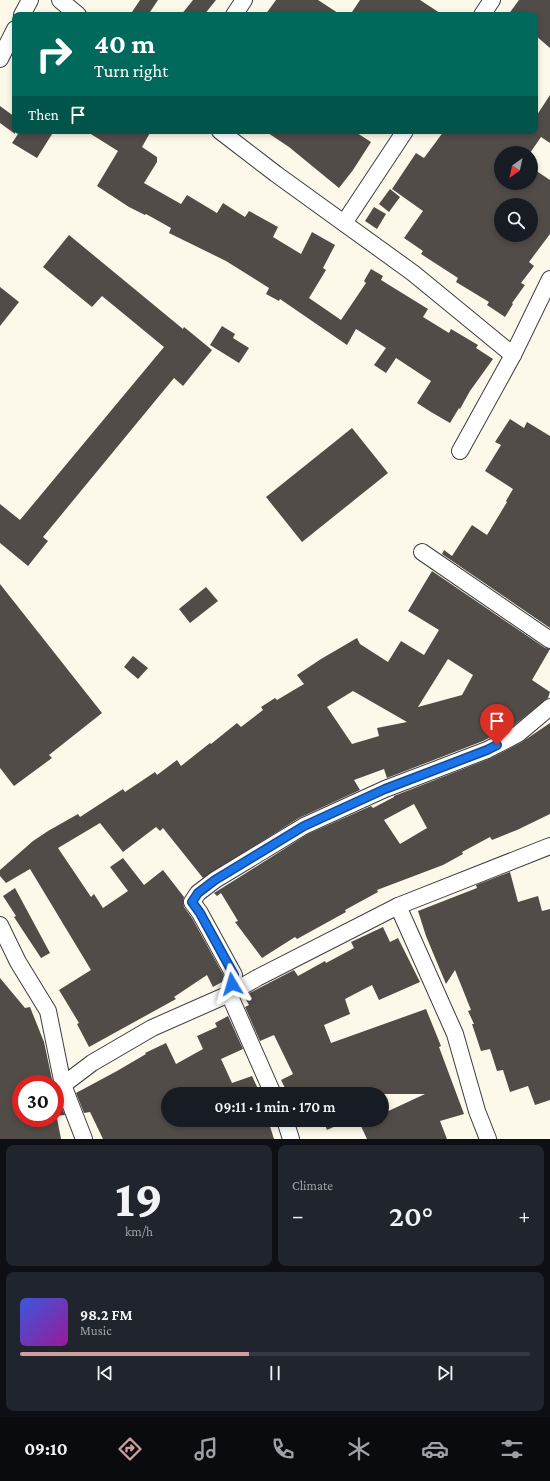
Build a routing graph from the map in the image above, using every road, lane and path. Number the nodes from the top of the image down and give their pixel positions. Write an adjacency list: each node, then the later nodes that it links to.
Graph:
1 (30, 0): 5 (street)
2 (60, 0): 6 (street)
3 (244, 0): 7 (street)
4 (492, 0): 8 (street)
5 (24, 12)
6 (74, 12)
7 (236, 12)
8 (484, 12)
9 (12, 35): 10 (street)
10 (0, 59)
11 (224, 134): 13 (street)
12 (403, 134): 13 (street)
13 (344, 223): 15 (street)
14 (550, 279): 15 (street)
15 (513, 355): 16 (street)
16 (460, 451)
17 (422, 552): 18 (street)
18 (550, 640)
19 (550, 707): 23 (street)
20 (550, 846): 21 (street)
21 (398, 906): 23 (street); 31 (street)
22 (0, 925): 24 (street)
23 (229, 994): 25 (street); 26 (street)
24 (61, 1075)
25 (64, 1084)
26 (270, 1087)
27 (64, 1088): 29 (street)
28 (287, 1127): 30 (street)
29 (84, 1139)
30 (291, 1139)
31 (488, 1139)

